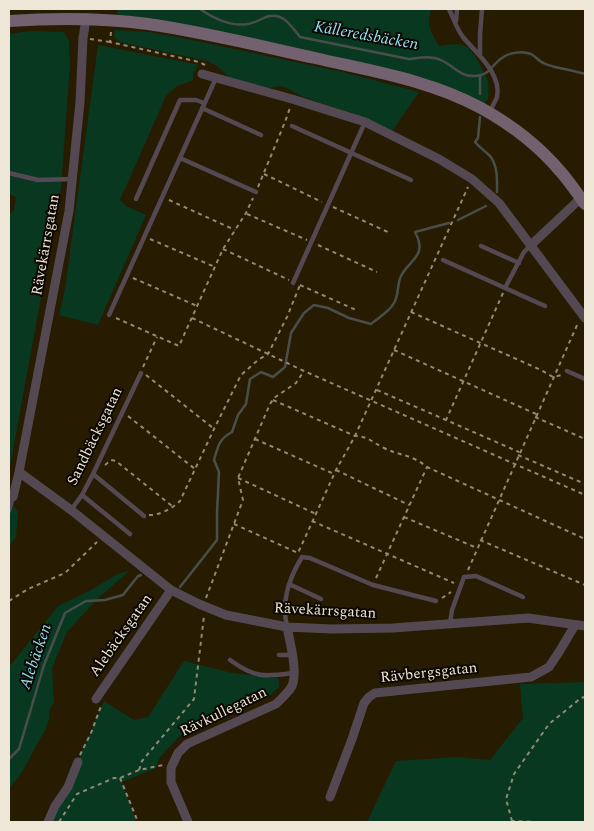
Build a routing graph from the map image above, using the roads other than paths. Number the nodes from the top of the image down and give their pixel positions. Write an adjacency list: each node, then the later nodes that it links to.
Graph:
1 (449, 9): 6 (lane)
2 (457, 9): 6 (lane)
3 (482, 9): 7 (lane)
4 (86, 19): 5 (street); 11 (street); 18 (street, Rävekärrsgatan)
5 (9, 22)
6 (456, 23): 7 (lane)
7 (480, 55): 11 (lane)
8 (202, 74): 9 (street)
9 (216, 78): 10 (lane); 12 (street)
10 (203, 105): 14 (lane); 16 (lane); 21 (lane)
11 (490, 112): 22 (street)
12 (365, 122): 15 (lane); 23 (street)
13 (292, 126): 15 (lane)
14 (261, 135)
15 (352, 152): 19 (lane); 27 (lane)
16 (180, 158): 20 (lane); 30 (lane)
17 (9, 173): 18 (lane)
18 (72, 179): 35 (street, Rävekärrsgatan)
19 (411, 180)
20 (256, 192)
21 (136, 199)
22 (584, 199): 23 (street)
23 (530, 245): 26 (lane); 31 (street)
24 (481, 246): 26 (lane)
25 (443, 260): 28 (lane)
26 (518, 263): 28 (lane)
27 (293, 283)
28 (505, 288): 29 (lane)
29 (544, 306)
30 (109, 315)
31 (584, 316)
32 (567, 371): 34 (lane)
33 (141, 372): 36 (lane, Sandbäcksgatan)
34 (585, 379)
35 (19, 472): 38 (street, Rävekärrsgatan); 39 (street, Rävekärrsgatan)
36 (93, 474): 37 (lane, Sandbäcksgatan); 41 (lane)
37 (82, 495): 39 (lane, Sandbäcksgatan); 42 (lane)
38 (13, 496): 40 (lane)
39 (71, 510): 44 (street, Rävekärrsgatan)
40 (9, 511)
41 (144, 516)
42 (130, 534)
43 (289, 584): 46 (lane); 47 (lane); 51 (lane)
44 (171, 590): 51 (street, Rävekärrsgatan); 56 (street, Alebäcksgatan)
45 (523, 597): 48 (lane)
46 (321, 599)
47 (436, 601)
48 (450, 624): 49 (street, Rävekärrsgatan); 51 (street, Rävekärrsgatan)
49 (575, 625): 50 (street, Rävekärrsgatan); 58 (street, Rävbergsgatan)
50 (585, 626)
51 (287, 627): 53 (street, Rävkullegatan)
52 (279, 655): 53 (lane)
53 (292, 655): 55 (street, Rävkullegatan)
54 (230, 660): 55 (lane)
55 (293, 673): 60 (street, Rävkullegatan)
56 (96, 699)
57 (78, 762): 59 (street)
58 (330, 797)
59 (48, 822)
60 (188, 822)

